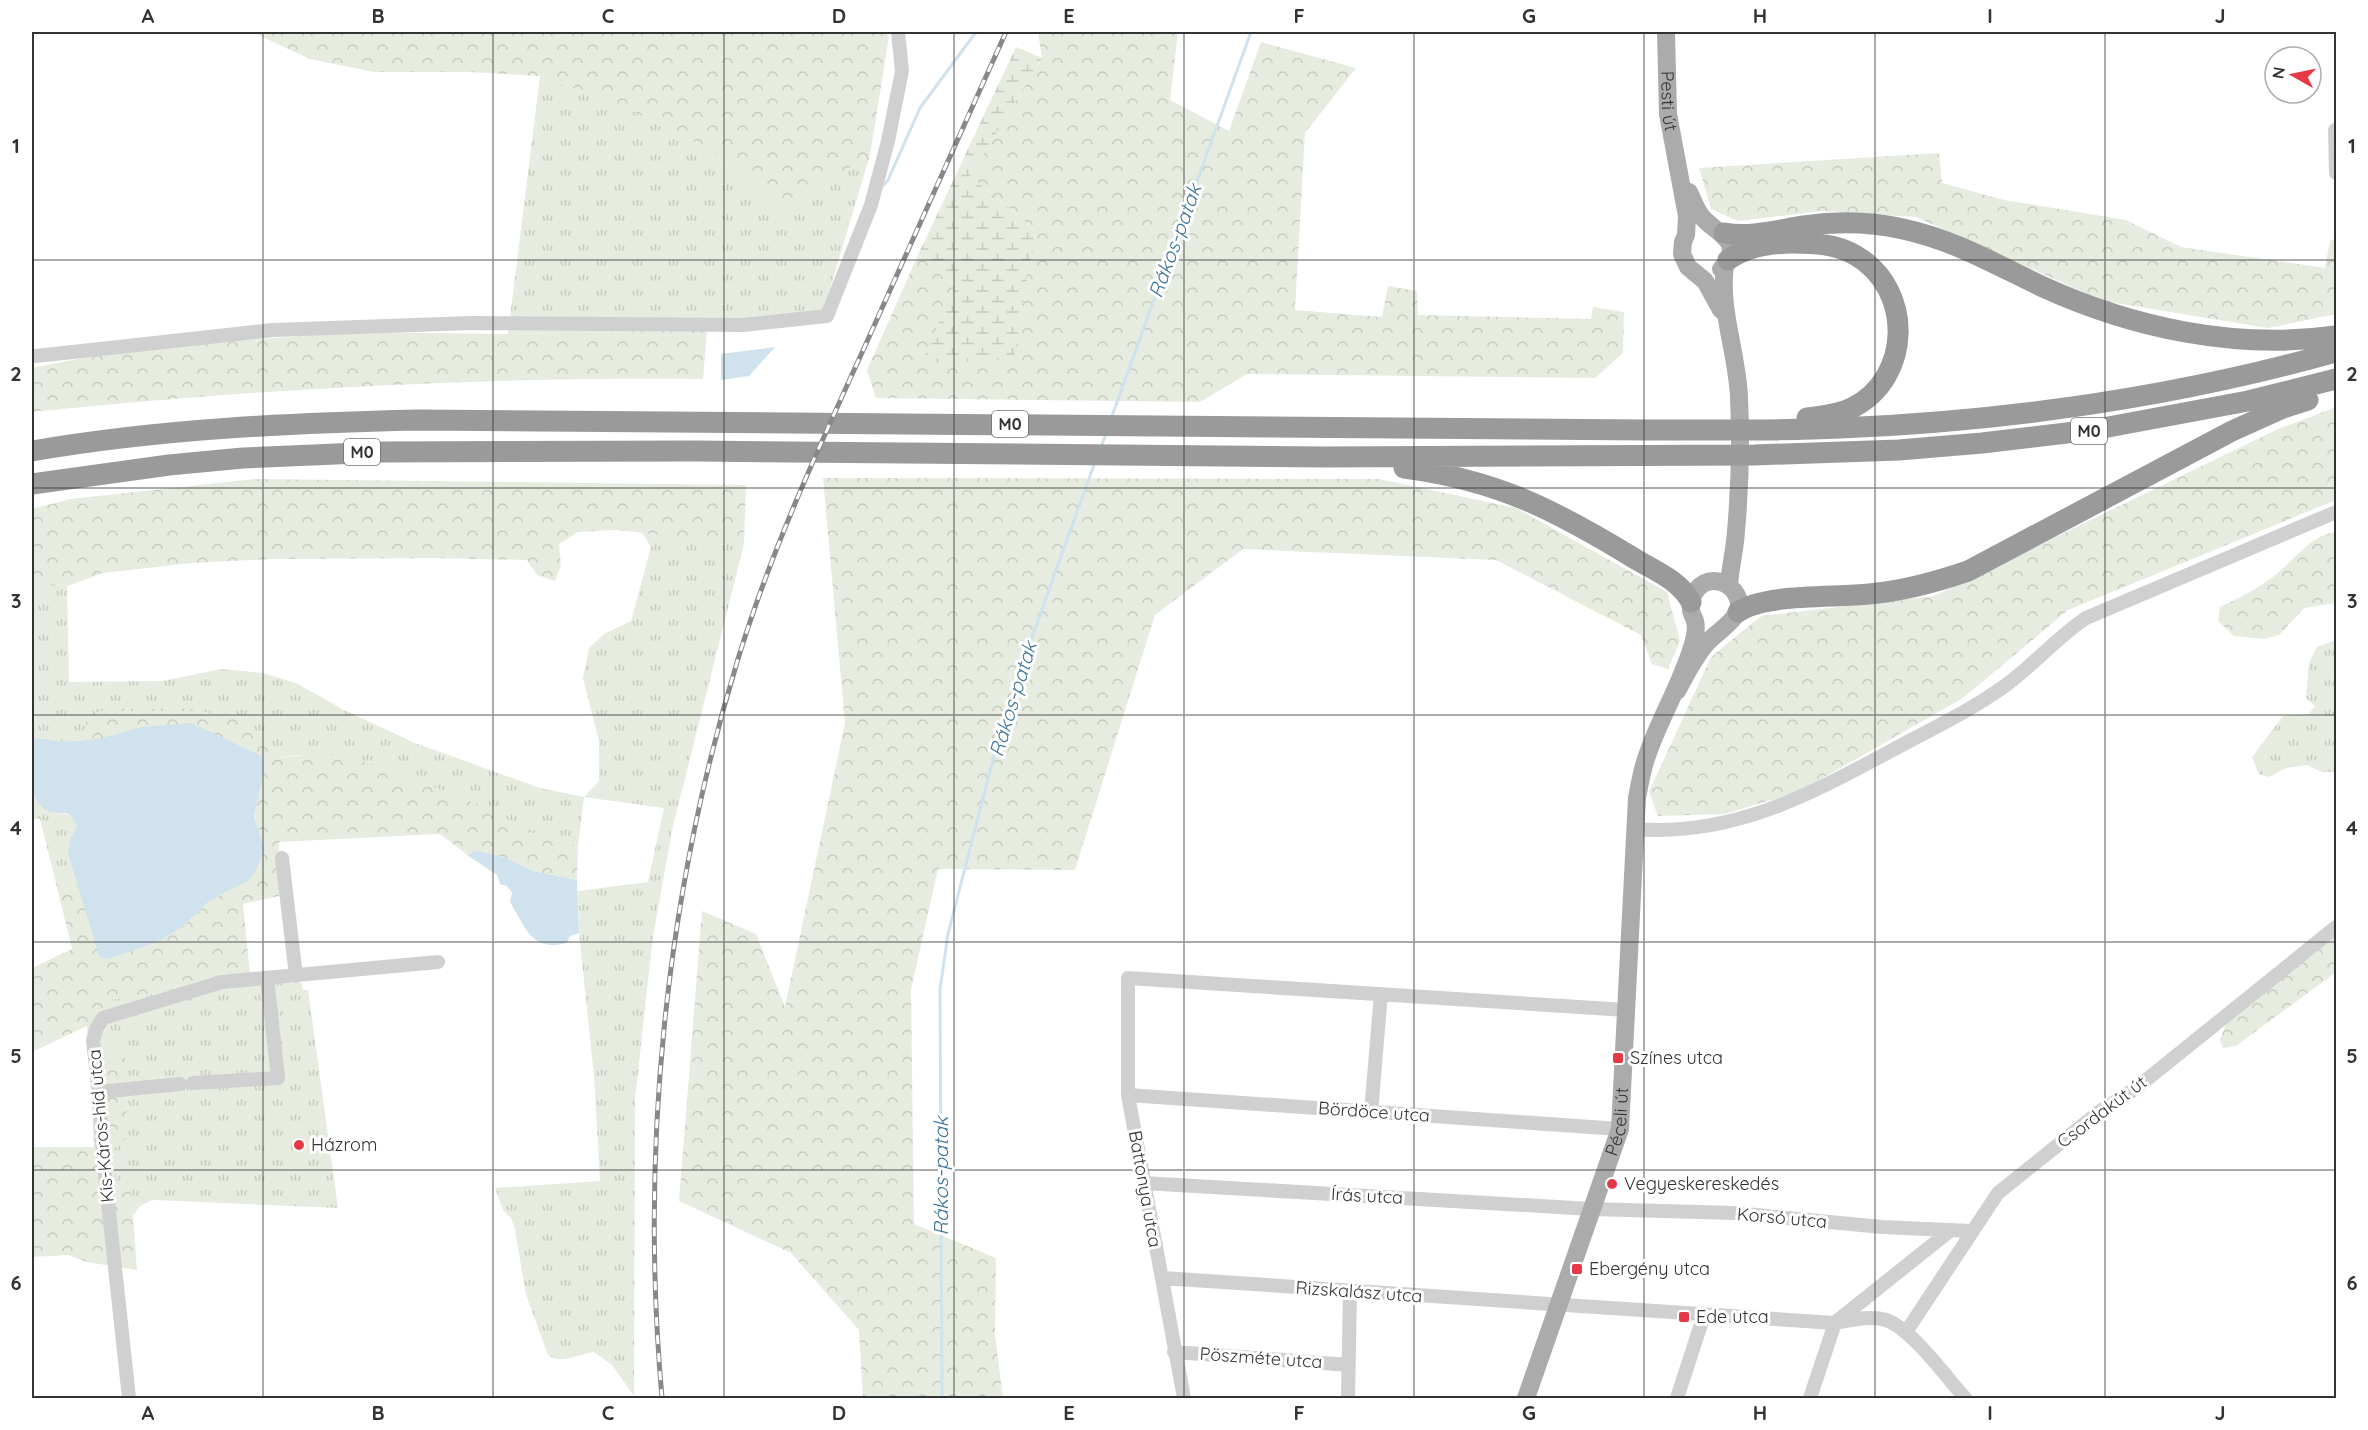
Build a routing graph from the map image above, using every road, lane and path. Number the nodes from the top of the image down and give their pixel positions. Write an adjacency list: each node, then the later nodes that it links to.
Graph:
1 (898, 32): 13 (street)
2 (1666, 32): 4 (main road, Pesti út)
3 (2335, 130): 5 (street)
4 (1679, 168): 6 (main road); 7 (main road)
5 (2337, 173)
6 (1718, 230): 7 (main road); 8 (main road); 11 (highway)
7 (1686, 235): 9 (main road)
8 (1726, 262): 9 (main road); 10 (main road); 16 (highway)
9 (1697, 273): 10 (main road)
10 (1726, 320): 20 (main road)
11 (2337, 336)
12 (2337, 352): 16 (highway, M0)
13 (36, 356)
14 (2337, 379): 18 (highway, M0)
15 (2337, 387): 25 (highway)
16 (1733, 430): 17 (highway, M0)
17 (32, 451)
18 (1323, 457): 19 (highway, M0); 24 (highway)
19 (32, 484)
20 (1737, 511): 22 (main road); 23 (main road)
21 (2337, 512): 28 (street)
22 (1709, 582): 23 (main road); 24 (main road)
23 (1729, 586): 25 (main road)
24 (1693, 611): 26 (main road); 27 (main road)
25 (1738, 612): 26 (main road)
26 (1721, 629): 27 (main road)
27 (1677, 691): 28 (main road, Péceli út)
28 (1635, 829): 35 (main road, Péceli út)
29 (282, 858): 32 (street)
30 (2337, 927): 43 (street, Csordakút út)
31 (438, 962): 32 (street, Kis-Káros-híd utca)
32 (296, 976): 33 (street, Kis-Káros-híd utca)
33 (267, 978): 36 (street, Kis-Káros-híd utca); 36 (street)
34 (1381, 994): 35 (street); 37 (street, Battonya utca); 38 (street)
35 (1626, 1010): 39 (main road, Péceli út)
36 (99, 1092): 52 (street, Kis-Káros-híd utca)
37 (1128, 1095): 38 (street, Bördöce utca); 40 (street, Battonya utca)
38 (1371, 1112): 39 (street, Bördöce utca)
39 (1620, 1129): 41 (main road, Péceli út)
40 (1143, 1183): 41 (street, Írás utca); 44 (street, Battonya utca)
41 (1591, 1209): 42 (street, Korsó utca); 46 (main road, Péceli út)
42 (1951, 1230): 43 (street, Korsó utca); 48 (street)
43 (1971, 1231): 49 (street, Csordakút út)
44 (1161, 1278): 45 (street, Rizskalász utca); 50 (street, Battonya utca)
45 (1350, 1291): 46 (street, Rizskalász utca); 51 (street)
46 (1557, 1304): 47 (street); 55 (main road, Péceli út)
47 (1704, 1315): 48 (street); 56 (street)
48 (1835, 1323): 49 (street); 57 (street)
49 (1906, 1332): 58 (street)
50 (1174, 1352): 51 (street, Pöszméte utca); 53 (street, Battonya utca)
51 (1349, 1365): 54 (street)
52 (129, 1398)
53 (1184, 1398)
54 (1348, 1398)
55 (1526, 1398)
56 (1677, 1398)
57 (1810, 1398)
58 (1965, 1398)

